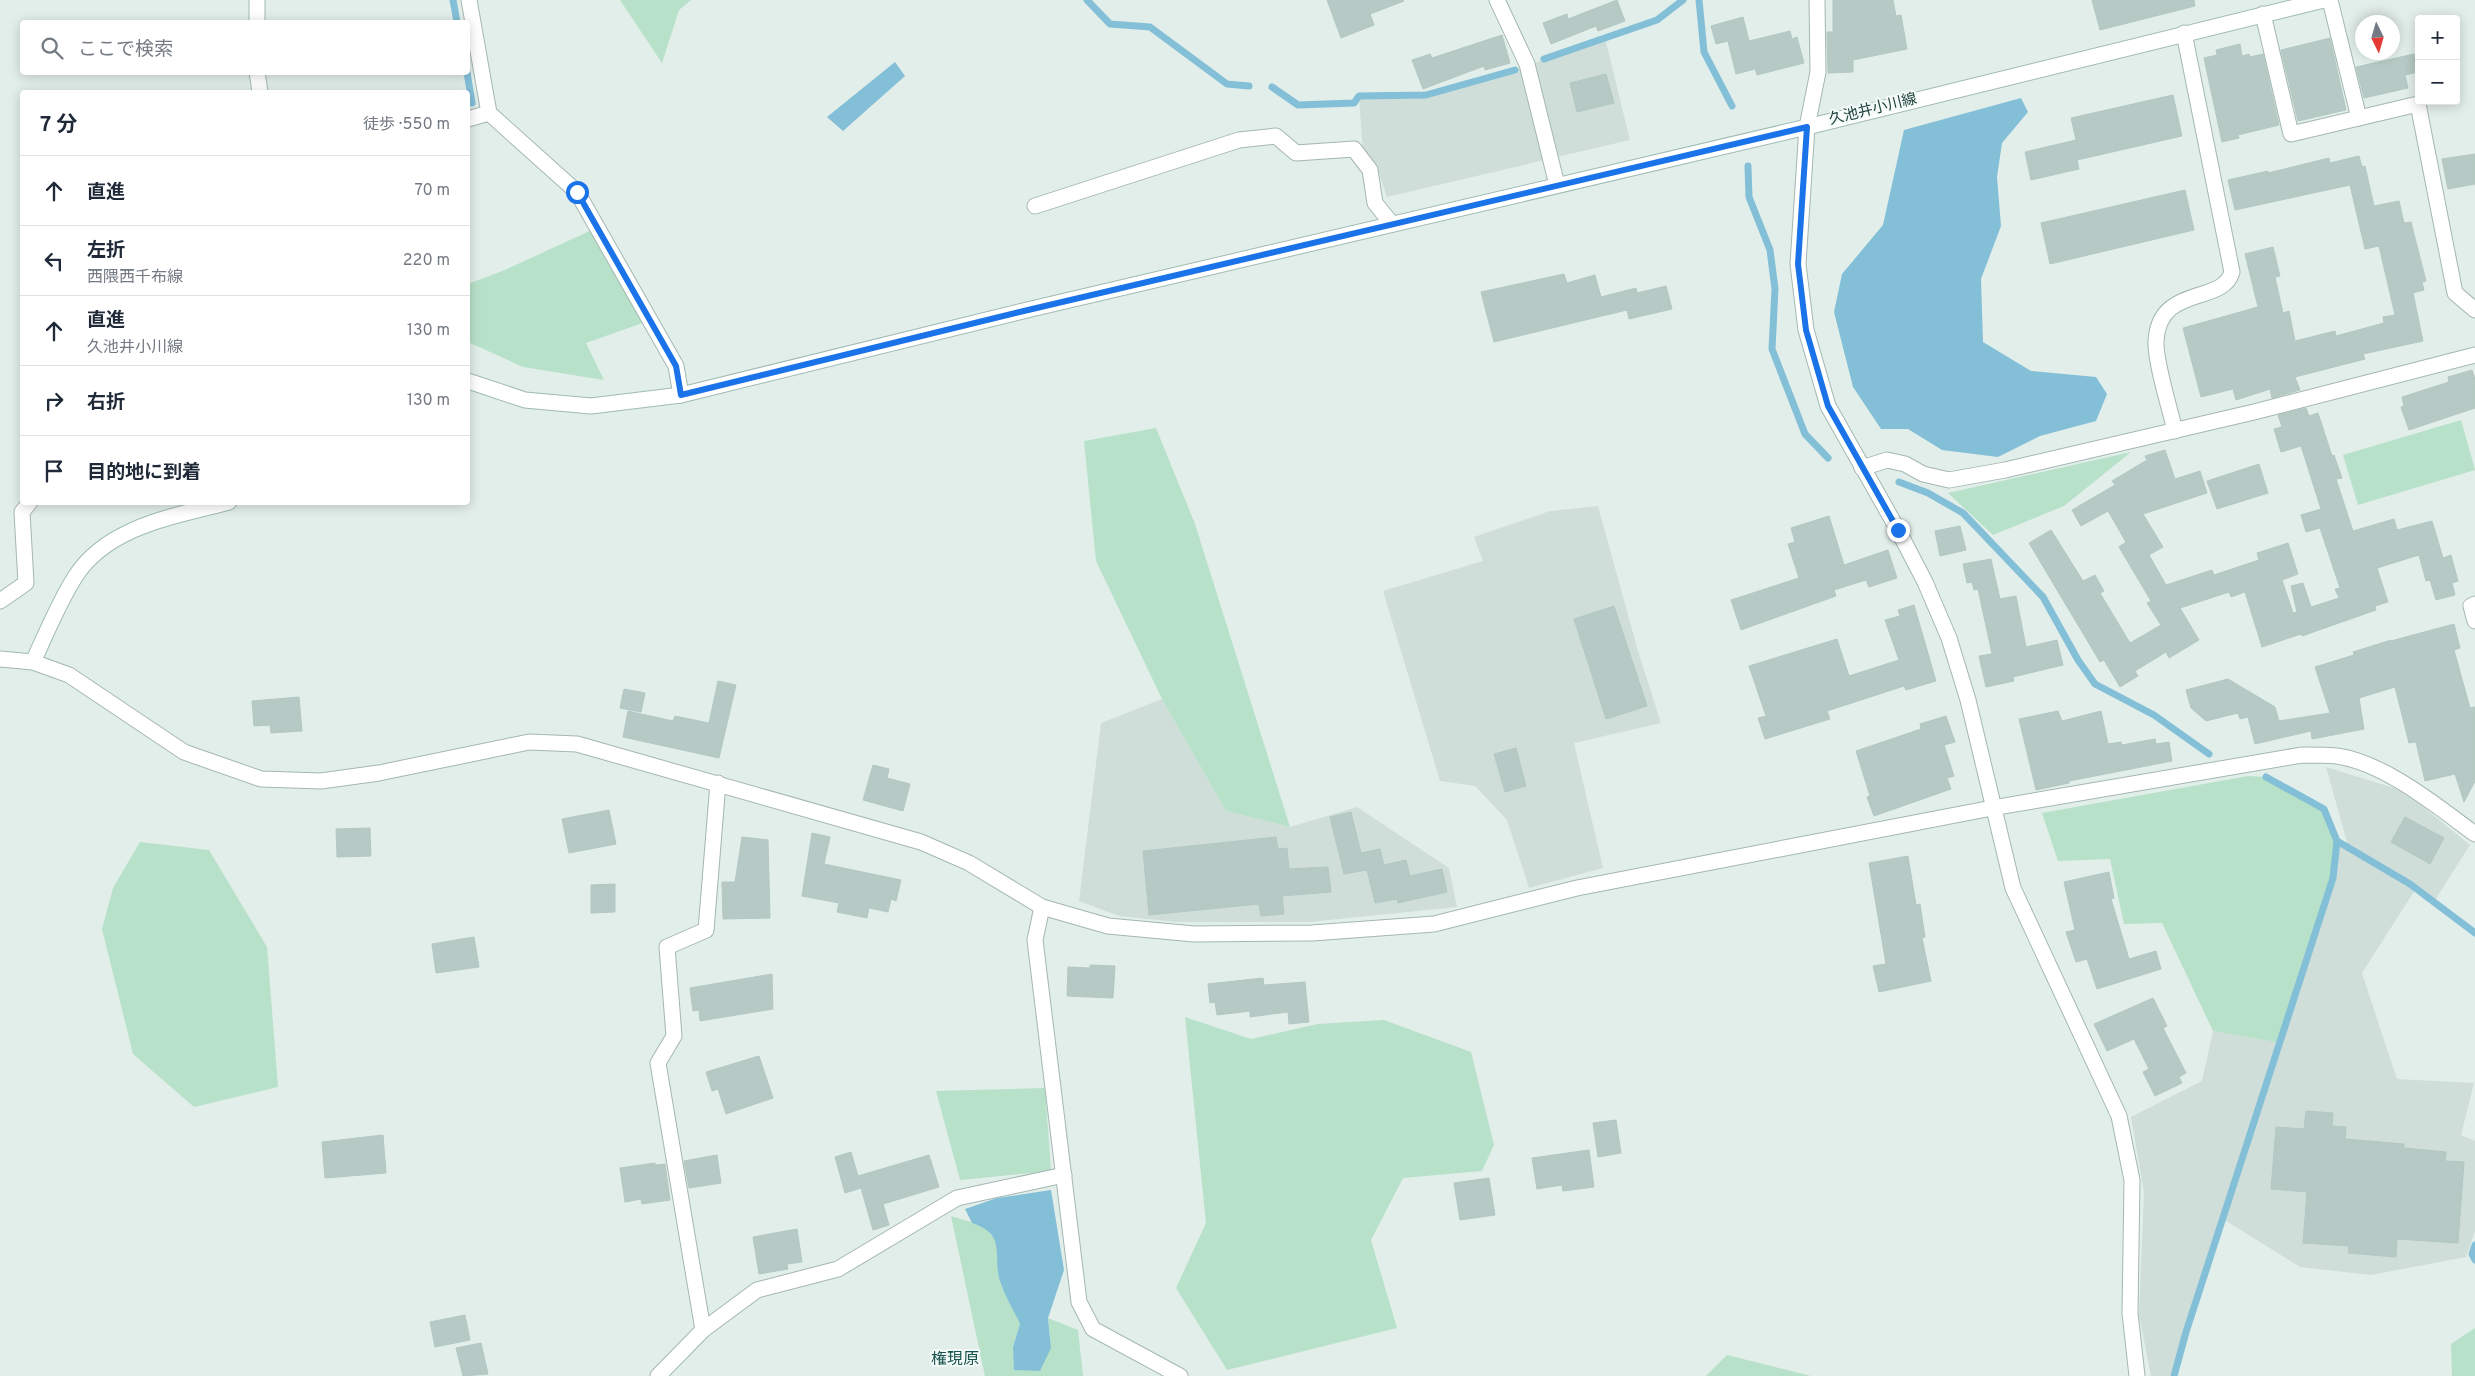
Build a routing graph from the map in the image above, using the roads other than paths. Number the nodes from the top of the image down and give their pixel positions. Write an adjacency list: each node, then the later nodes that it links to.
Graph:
1 (257, 0): 8 (street)
2 (470, 0): 12 (street)
3 (1497, 0): 16 (street)
4 (1817, 0): 15 (street)
5 (2324, 0): 7 (street, 久池井小川線)
6 (2330, 0): 14 (street)
7 (2263, 14): 9 (street, 久池井小川線); 14 (street)
8 (257, 20)
9 (2184, 33): 15 (street, 久池井小川線); 23 (street)
10 (257, 75): 11 (street)
11 (260, 90)
12 (489, 113): 13 (street); 22 (street)
13 (470, 118)
14 (2359, 118): 19 (street)
15 (1807, 127): 16 (street, 久池井小川線); 24 (street)
16 (1557, 186): 18 (street, 久池井小川線)
17 (1035, 206): 18 (street)
18 (1392, 224): 22 (street, 久池井小川線)
19 (2475, 310)
20 (2475, 356): 23 (street)
21 (470, 382): 22 (street, 久池井小川線)
22 (681, 395)
23 (2175, 432): 24 (street)
24 (1862, 468): 33 (street)
25 (28, 505): 27 (street)
26 (218, 505): 31 (street)
27 (0, 601)
28 (2475, 604): 29 (street)
29 (2475, 621)
30 (0, 659): 31 (street)
31 (33, 662): 32 (street)
32 (718, 783): 35 (street); 37 (street)
33 (1992, 808): 34 (street); 35 (street); 40 (street)
34 (2475, 834)
35 (1042, 907): 36 (street)
36 (1064, 1175): 37 (street); 39 (street)
37 (703, 1330): 38 (street)
38 (658, 1376)
39 (1180, 1376)
40 (2137, 1376)

